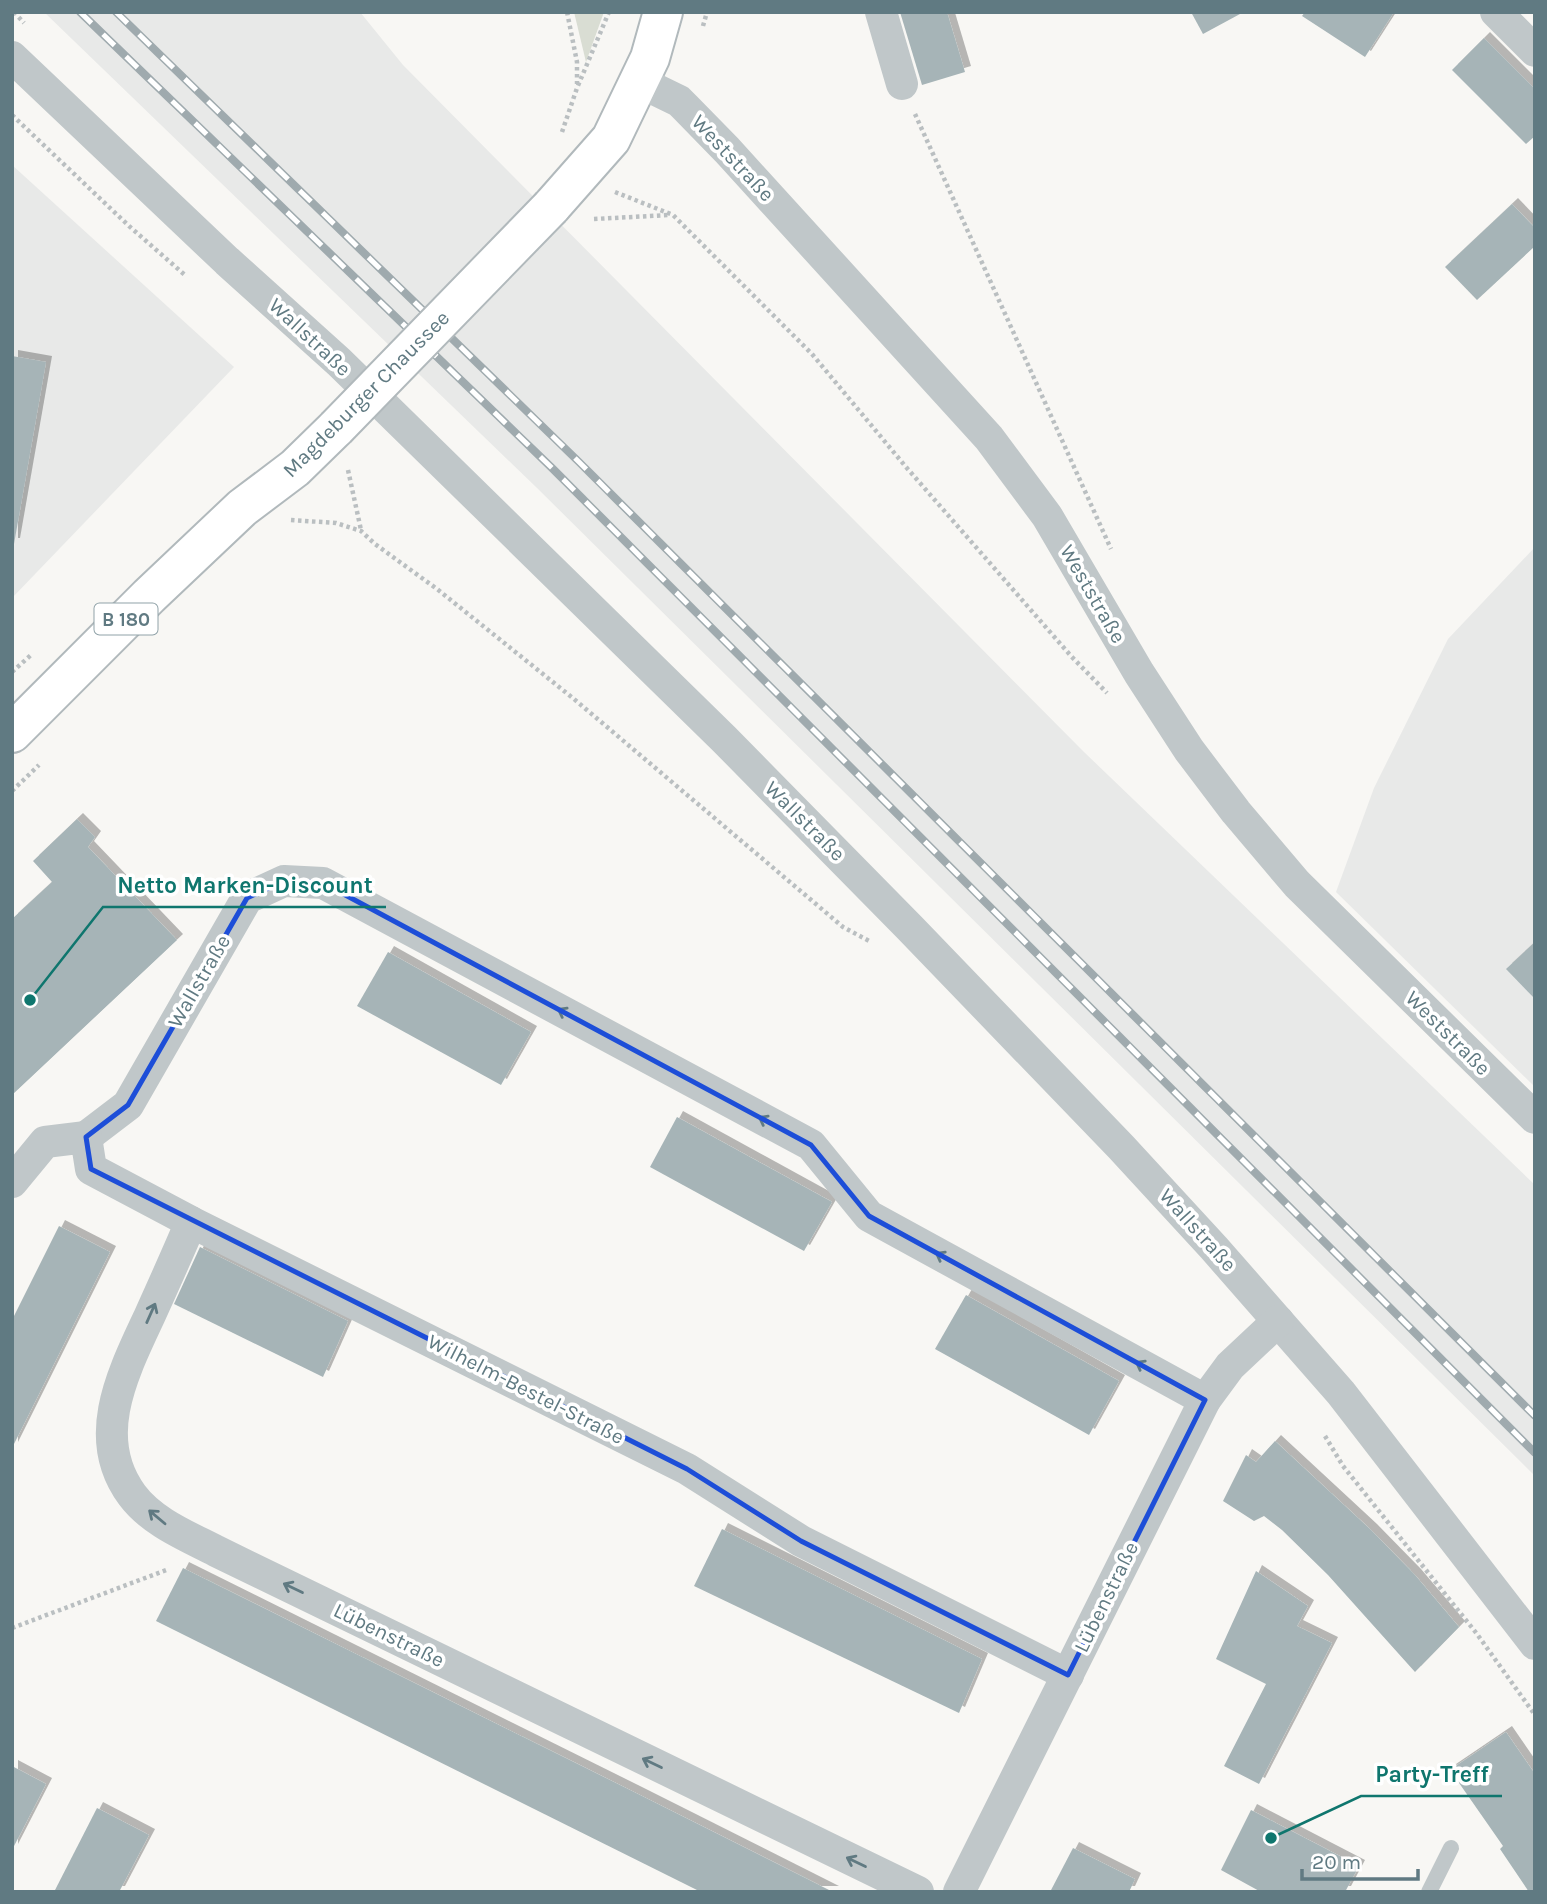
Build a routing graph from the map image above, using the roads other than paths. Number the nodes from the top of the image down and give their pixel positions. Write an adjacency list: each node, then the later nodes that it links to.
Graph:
1 (663, 12): 6 (main road, Magdeburger Chaussee / B 180)
2 (881, 12): 7 (street)
3 (1496, 12): 4 (street)
4 (1535, 51)
5 (12, 57): 13 (street, Wallstraße)
6 (640, 82): 8 (main road, Magdeburger Chaussee / B 180, bridge); 9 (street, Weststraße)
7 (902, 84)
8 (12, 733)
9 (1535, 1118)
10 (86, 1137): 11 (street); 12 (street, Wilhelm-Bestel-Straße); 14 (street, Wallstraße, one-way to 10)
11 (12, 1182)
12 (191, 1222): 16 (street, Wilhelm-Bestel-Straße); 18 (street, Lübenstraße, one-way to 12)
13 (1278, 1321): 14 (street, Lübenstraße); 15 (street, Wallstraße)
14 (1205, 1400): 16 (street, Lübenstraße)
15 (1535, 1644)
16 (1068, 1675): 19 (street, Lübenstraße)
17 (1451, 1848): 20 (lane)
18 (918, 1892)
19 (959, 1892)
20 (1429, 1892)

